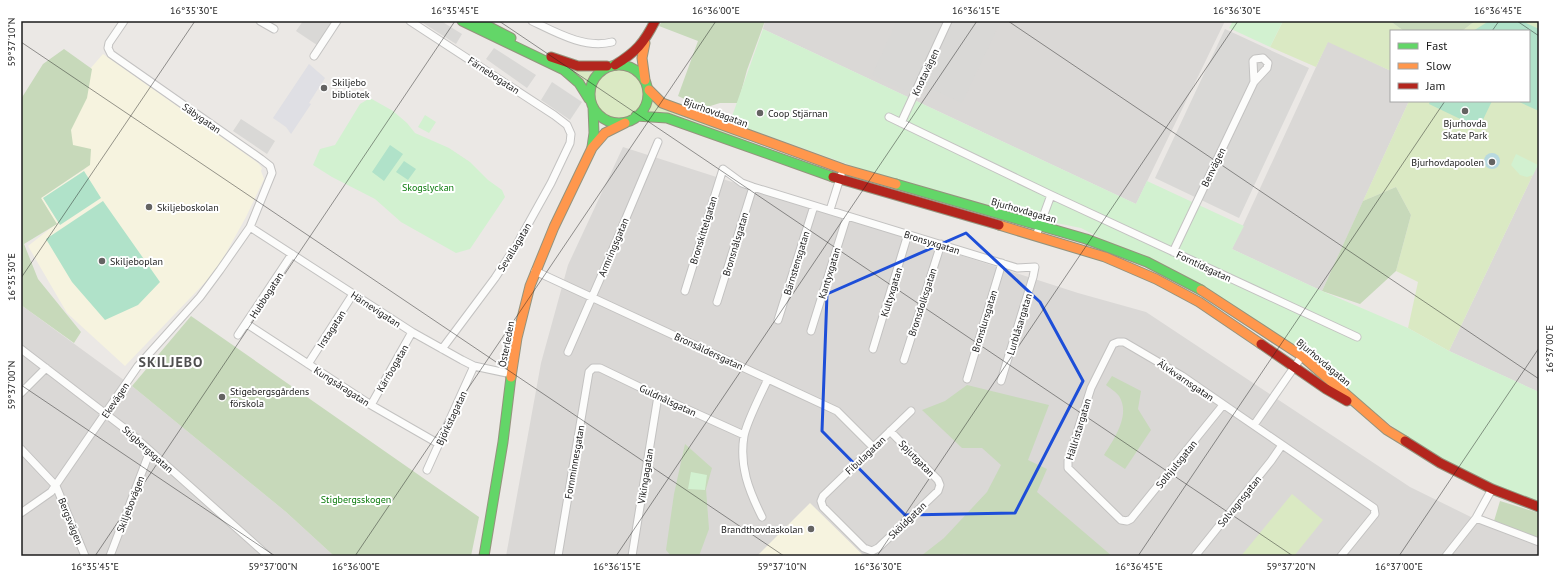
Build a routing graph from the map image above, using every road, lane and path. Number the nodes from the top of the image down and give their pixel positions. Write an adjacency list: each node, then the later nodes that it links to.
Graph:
1 (124, 21): 36 (street, Säbygatan)
2 (260, 21): 10 (street)
3 (338, 21): 13 (street)
4 (410, 21): 22 (street, Färnebogatan)
5 (462, 21): 17 (main road)
6 (478, 21): 14 (main road)
7 (532, 21): 12 (street)
8 (655, 21): 11 (main road)
9 (948, 21): 21 (street, Knotavägen)
10 (274, 29)
11 (646, 40): 14 (main road); 16 (main road)
12 (612, 42)
13 (314, 56)
14 (611, 66): 16 (main road); 17 (main road)
15 (1254, 82): 40 (street, Benvägen)
16 (647, 86): 18 (main road); 25 (main road, Bjurhovdagatan)
17 (591, 103): 20 (main road); 24 (main road, Österleden)
18 (636, 116): 20 (main road); 26 (main road, Bjurhovdagatan)
19 (888, 117): 21 (street, Forntidsgatan)
20 (625, 122): 24 (main road, Österleden)
21 (902, 123): 31 (street, Forntidsgatan)
22 (571, 136): 57 (street, Sevallagatan)
23 (658, 142): 47 (street, Armringsgatan)
24 (592, 148): 44 (main road, Österleden)
25 (783, 148): 26 (main road); 28 (main road, Bjurhovdagatan)
26 (779, 158): 29 (main road, Bjurhovdagatan)
27 (723, 169): 30 (street, Bronsyxgatan); 45 (street, Bronskittelgatan)
28 (843, 169): 29 (street); 35 (main road, Bjurhovdagatan)
29 (840, 180): 33 (street); 38 (main road, Bjurhovdagatan)
30 (753, 187): 32 (street, Bronsyxgatan); 48 (street, Bronsnålsgatan)
31 (1051, 195): 35 (street); 40 (street, Forntidsgatan)
32 (814, 206): 33 (street, Bronsyxgatan); 49 (street, Bärnstensgatan)
33 (830, 210): 34 (street, Bronsyxgatan)
34 (847, 216): 37 (street, Bronsyxgatan); 51 (street, Kantyxgatan)
35 (1040, 226): 38 (street); 60 (main road, Bjurhovdagatan)
36 (250, 227): 41 (street, Härnevigatan); 77 (street, Ekevägen)
37 (908, 234): 39 (street, Bronsyxgatan); 58 (street, Kultyxgatan)
38 (1036, 236): 64 (main road, Bjurhovdagatan)
39 (941, 244): 42 (street, Bronsyxgatan); 61 (street, Bronsdolksgatan)
40 (1173, 252): 54 (street, Forntidsgatan)
41 (292, 254): 46 (street, Härnevigatan); 50 (street, Hubbogatan)
42 (1002, 263): 43 (street, Bronsyxgatan); 69 (street, Bronslursgatan)
43 (1035, 267): 70 (street, Lurblåsargatan)
44 (535, 271): 47 (street, Bronsåldersgatan); 67 (main road, Österleden)
45 (685, 291)
46 (353, 294): 52 (street, Härnevigatan); 62 (street, Irstagatan)
47 (592, 296): 59 (street, Armringsgatan); 68 (street, Bronsåldersgatan)
48 (717, 302)
49 (778, 320)
50 (247, 324): 53 (street, Hubbogatan); 62 (street, Kungsåragatan)
51 (811, 331)
52 (412, 332): 57 (street, Härnevigatan); 73 (street, Kärrbogatan)
53 (238, 335)
54 (1357, 337)
55 (1116, 343): 74 (street, Älvkvarnsgatan); 94 (street, Hällristargatan)
56 (21, 349): 65 (street, Stigbergsgatan)
57 (442, 349): 63 (street, Härnevigatan)
58 (873, 349)
59 (568, 352)
60 (1302, 356): 64 (street); 75 (main road, Bjurhovdagatan)
61 (904, 360)
62 (308, 364): 73 (street, Kungsåragatan)
63 (474, 366): 67 (street, Härnevigatan); 81 (street, Björkstagatan)
64 (1294, 366): 75 (main road, Bjurhovdagatan); 78 (street)
65 (46, 368): 71 (street); 77 (street, Stigbergsgatan)
66 (593, 368): 72 (street, Guldnålsgatan); 101 (street, Fornminnesgatan)
67 (511, 374): 100 (main road, Österleden)
68 (768, 379): 80 (street); 83 (street, Bronsåldersgatan)
69 (967, 379)
70 (1001, 381)
71 (21, 393)
72 (658, 396): 80 (street, Guldnålsgatan); 102 (street, Vikingagatan)
73 (371, 405): 81 (street, Kungsåragatan)
74 (1223, 405): 78 (street, Älvkvarnsgatan); 94 (street, Solhjulsgatan)
75 (1363, 409): 89 (main road, Bjurhovdagatan)
76 (911, 411): 79 (street, Fibulagatan)
77 (106, 413): 85 (street, Stigbergsgatan); 87 (street, Ekevägen)
78 (1254, 425): 82 (street, Älvkvarnsgatan)
79 (890, 432): 83 (street, Fibulagatan); 88 (street, Spjutgatan)
80 (744, 435): 92 (street)
81 (439, 444): 86 (street, Björkstagatan)
82 (1282, 445): 103 (street, Solvagnsgatan); 104 (street, Älvkvarnsgatan)
83 (873, 447): 96 (street, Fibulagatan)
84 (21, 449): 87 (street)
85 (150, 451): 98 (street, Skiljebovägen); 99 (street, Stigbergsgatan)
86 (427, 470)
87 (56, 486): 91 (street, Ekevägen); 97 (street, Bergsvägen)
88 (939, 487): 96 (street, Sköldgatan)
89 (1492, 489): 90 (main road, Bjurhovdagatan); 93 (street)
90 (1539, 507)
91 (21, 513)
92 (762, 517)
93 (1476, 518): 95 (street); 105 (street)
94 (1126, 521)
95 (1539, 542)
96 (873, 551)
97 (85, 556)
98 (110, 556)
99 (268, 556)
100 (484, 556)
101 (558, 556)
102 (632, 556)
103 (1195, 556)
104 (1342, 556)
105 (1446, 556)

